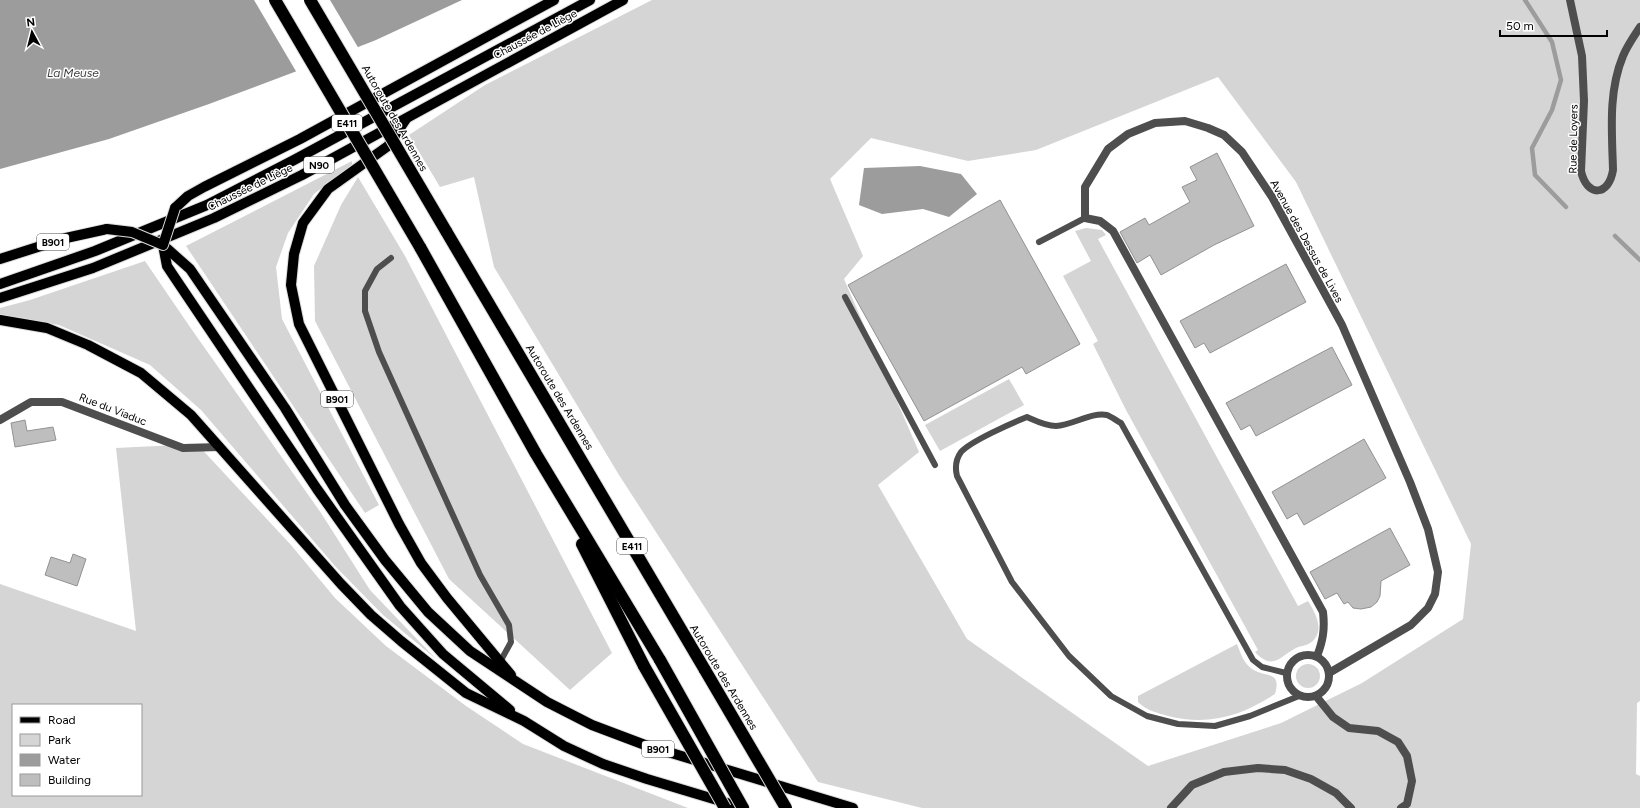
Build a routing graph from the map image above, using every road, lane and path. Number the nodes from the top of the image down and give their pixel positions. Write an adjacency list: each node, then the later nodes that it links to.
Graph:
1 (274, 0): 20 (highway, E411, bridge)
2 (310, 0): 33 (highway, Autoroute des Ardennes / E411, bridge)
3 (554, 0): 11 (main road, bridge)
4 (590, 0): 14 (main road, Chaussée de Liège / N90)
5 (623, 0): 8 (main road, Chaussée de Liège / N90)
6 (1570, 0): 7 (street, Rue de Loyers)
7 (1640, 27)
8 (407, 117): 16 (main road, Chaussée de Liège / N90); 23 (main road, B901)
9 (1085, 218): 10 (lane); 22 (street); 25 (street, Avenue des Dessus de Lives)
10 (1039, 242)
11 (163, 245): 13 (main road, B901, bridge); 26 (main road, B901); 29 (main road)
12 (390, 258): 23 (lane)
13 (0, 259)
14 (0, 284)
15 (846, 297): 21 (lane)
16 (0, 298)
17 (0, 320): 19 (main road)
18 (0, 420): 19 (street, Rue du Viaduc)
19 (220, 447): 29 (main road)
20 (536, 454): 31 (highway, B901, bridge); 32 (highway, E411, bridge)
21 (935, 465)
22 (1317, 656): 24 (street); 25 (street)
23 (500, 662): 26 (main road, B901)
24 (1286, 673): 27 (street); 27 (lane)
25 (1329, 673): 28 (street)
26 (518, 684): 34 (main road, B901)
27 (1299, 696): 28 (street)
28 (1316, 696): 36 (street)
29 (524, 721): 32 (main road)
30 (1171, 807): 35 (street)
31 (725, 808)
32 (743, 808)
33 (786, 808)
34 (853, 808)
35 (1351, 808)
36 (1401, 808)

